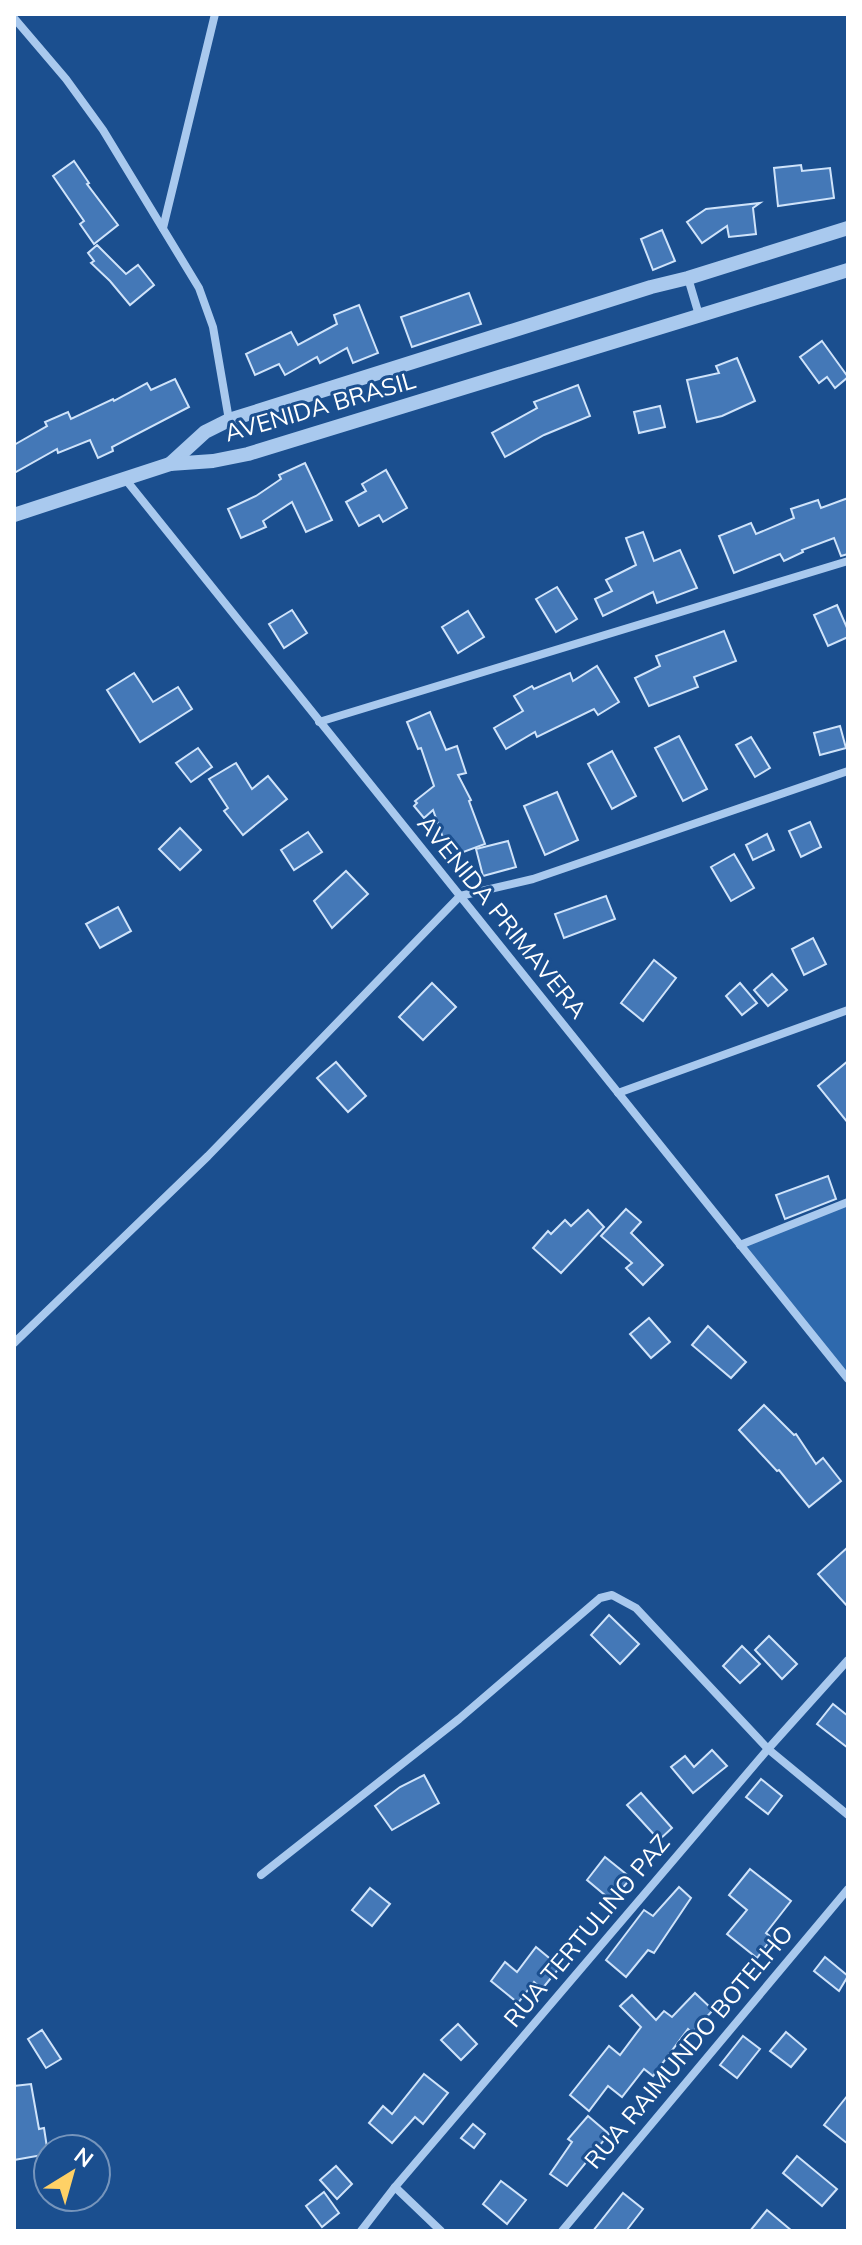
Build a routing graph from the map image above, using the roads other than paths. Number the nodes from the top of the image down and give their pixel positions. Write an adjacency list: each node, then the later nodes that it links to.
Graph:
1 (215, 14): 3 (street)
2 (14, 18): 3 (street)
3 (163, 228): 8 (street)
4 (848, 228): 6 (street, AVENIDA BRASIL)
5 (848, 270): 7 (street, AVENIDA BRASIL)
6 (688, 278): 7 (street); 8 (street, AVENIDA BRASIL)
7 (699, 315): 9 (street, AVENIDA BRASIL)
8 (229, 420): 9 (street, AVENIDA BRASIL)
9 (170, 464): 10 (street)
10 (126, 480): 11 (street); 13 (street, AVENIDA PRIMAVERA)
11 (14, 515)
12 (848, 561): 13 (street)
13 (319, 722): 15 (street, AVENIDA PRIMAVERA)
14 (848, 771): 15 (street)
15 (460, 896): 17 (street, AVENIDA PRIMAVERA); 20 (street)
16 (848, 1010): 17 (street)
17 (618, 1093): 19 (street, AVENIDA PRIMAVERA)
18 (848, 1202): 19 (street)
19 (740, 1245): 21 (street, AVENIDA PRIMAVERA)
20 (14, 1343)
21 (848, 1379)
22 (848, 1660): 23 (street, RUA TERTULINO PAZ)
23 (768, 1749): 24 (street); 25 (street); 27 (street, RUA TERTULINO PAZ)
24 (848, 1815)
25 (261, 1875)
26 (848, 1889): 30 (street, RUA RAIMUNDO BOTELHO)
27 (395, 2187): 28 (street, RUA TERTULINO PAZ); 29 (street)
28 (361, 2231)
29 (441, 2231)
30 (562, 2231)

